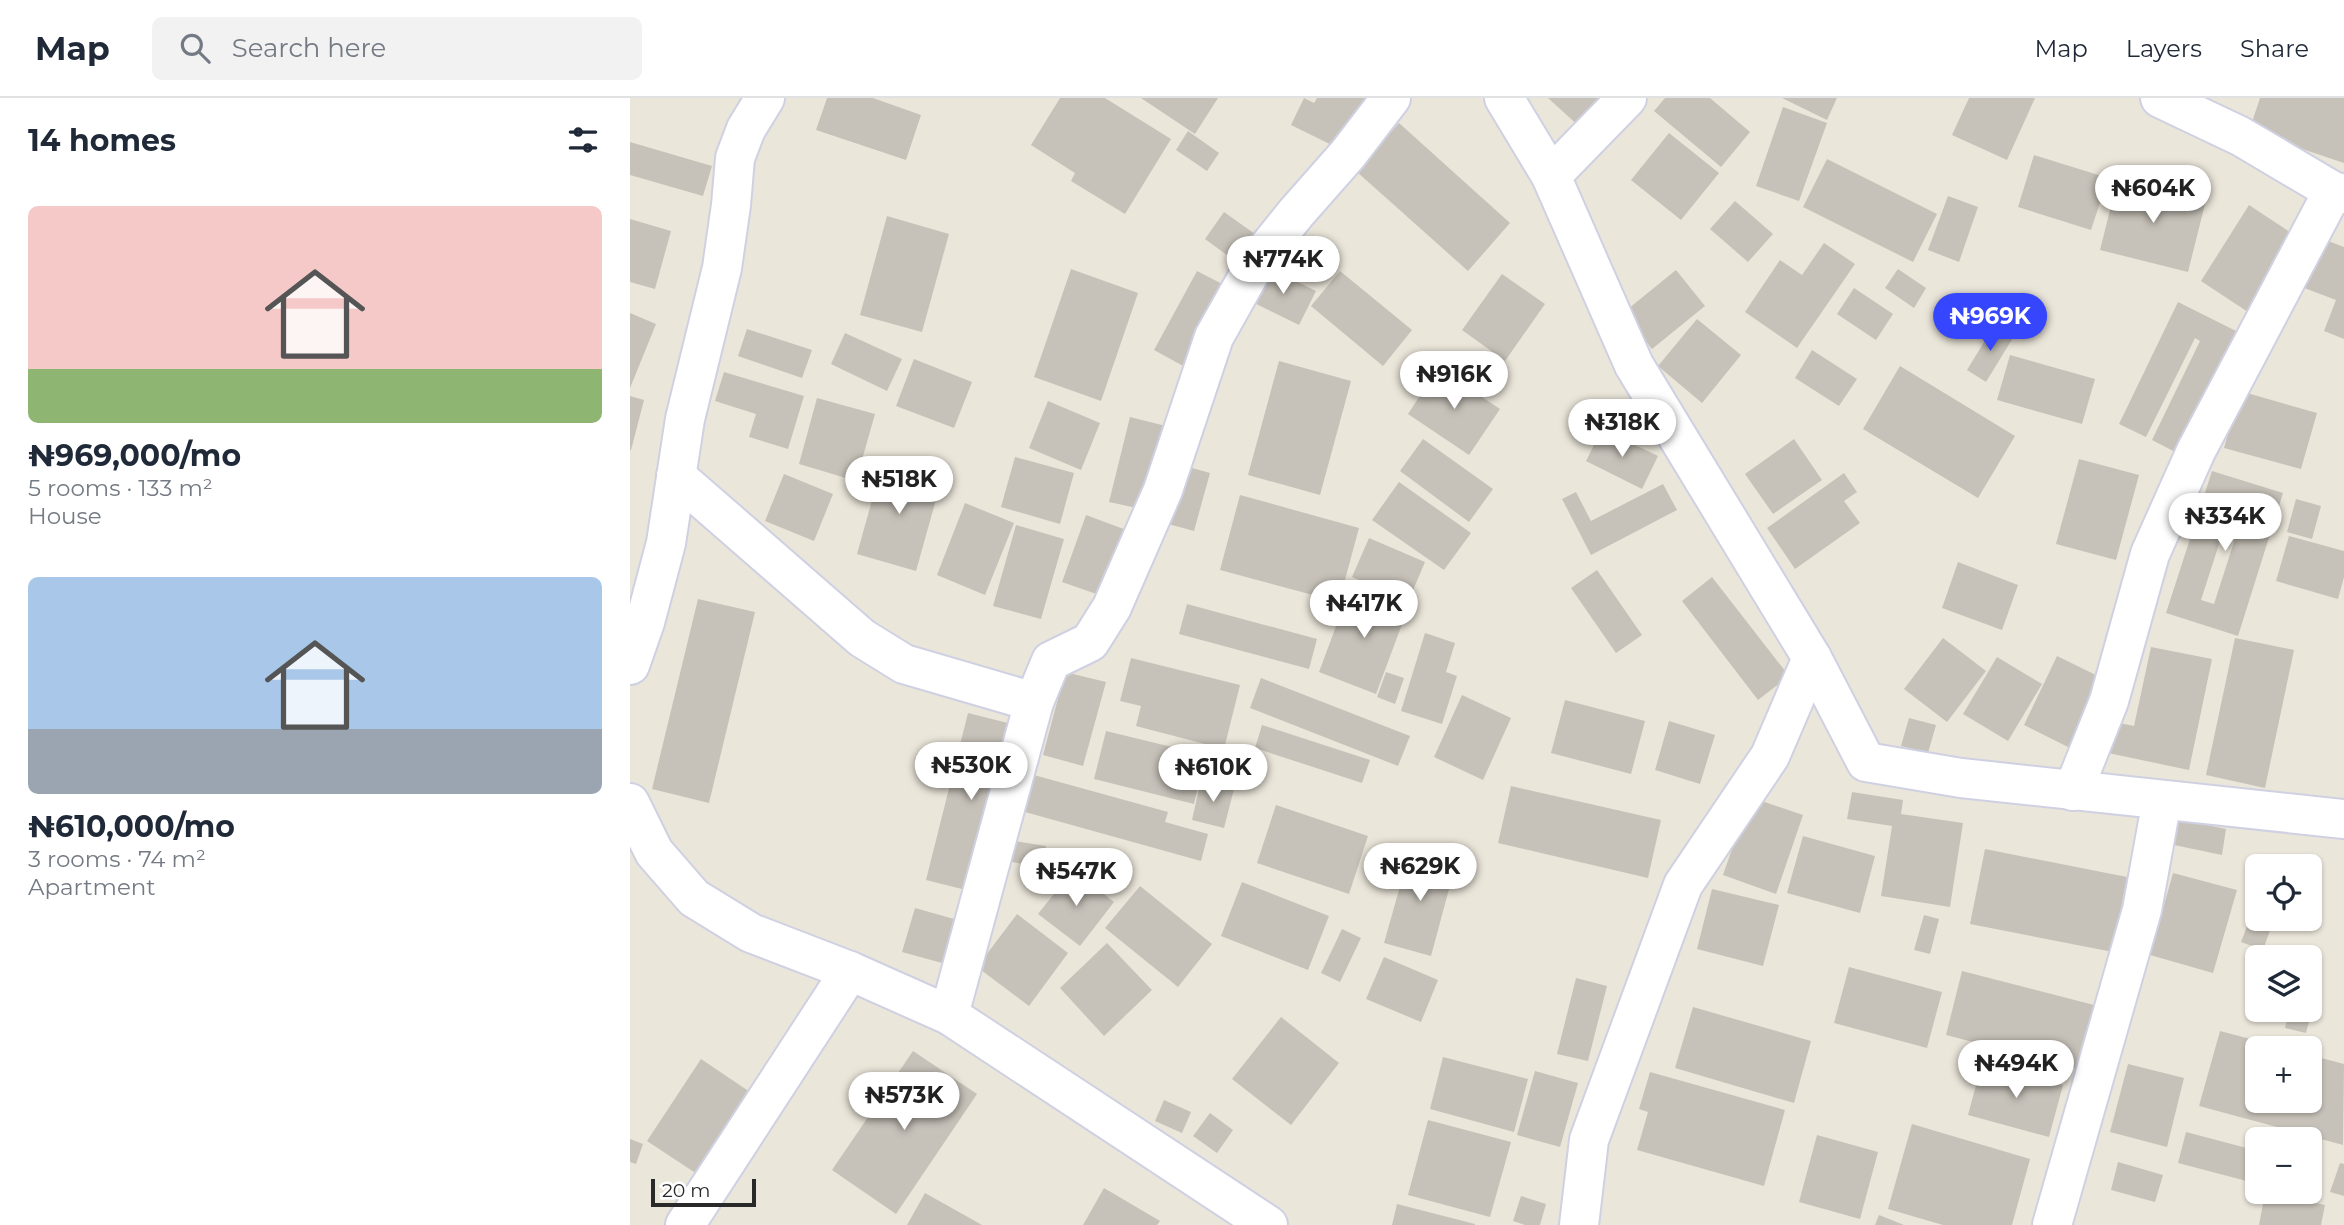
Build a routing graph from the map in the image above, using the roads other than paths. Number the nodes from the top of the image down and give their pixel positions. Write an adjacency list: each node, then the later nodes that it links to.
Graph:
1 (765, 98): 8 (street)
2 (1391, 98): 11 (street)
3 (1504, 98): 6 (street)
4 (1627, 98): 6 (street)
5 (2160, 98): 7 (street)
6 (1551, 176): 9 (street)
7 (2339, 192): 12 (street)
8 (676, 476): 10 (street); 11 (street)
9 (1812, 658): 12 (street); 20 (street)
10 (630, 665)
11 (1034, 702): 17 (street)
12 (2073, 791): 13 (street)
13 (2162, 800): 15 (street); 21 (street)
14 (630, 803): 16 (street)
15 (2344, 819)
16 (850, 971): 17 (street); 18 (street)
17 (949, 1015): 19 (street)
18 (685, 1225)
19 (1268, 1225)
20 (1579, 1225)
21 (2052, 1225)

